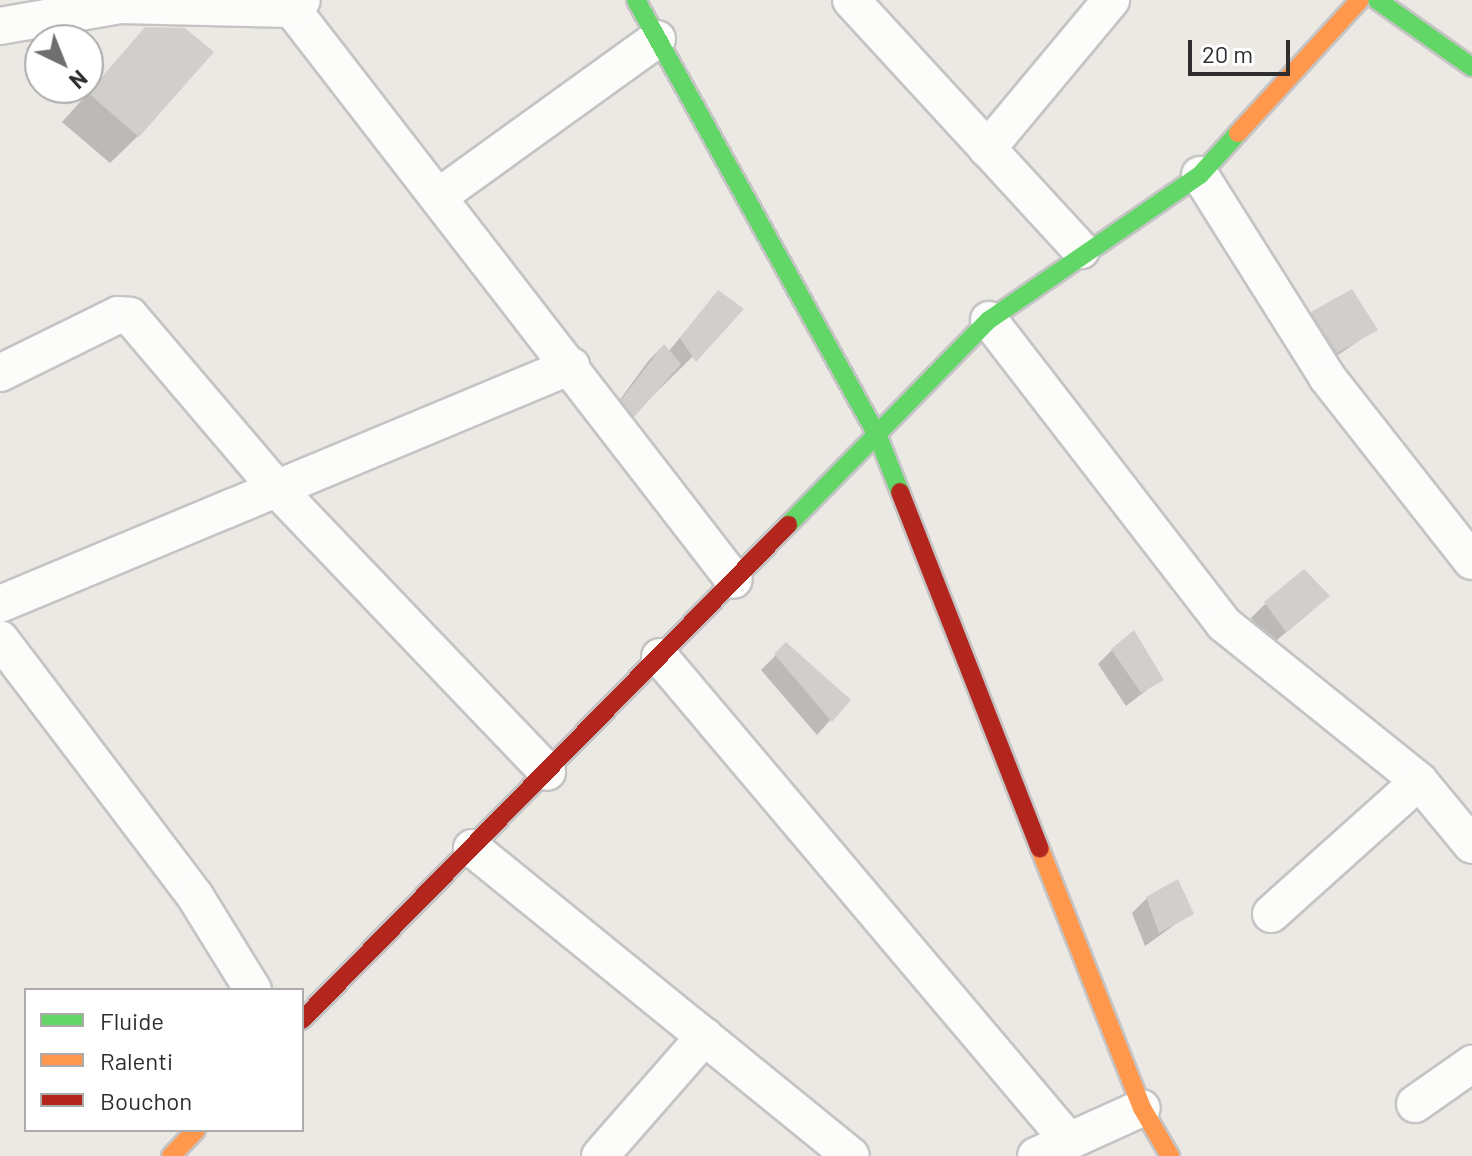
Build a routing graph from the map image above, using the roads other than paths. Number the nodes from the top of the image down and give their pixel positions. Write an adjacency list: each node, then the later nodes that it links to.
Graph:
1 (851, 0): 9 (street)
2 (1111, 0): 9 (street)
3 (1360, 0): 10 (street)
4 (1377, 0): 8 (street)
5 (293, 3): 7 (street); 11 (street)
6 (652, 15): 11 (street); 16 (street)
7 (0, 26)
8 (1472, 67)
9 (987, 149): 12 (street)
10 (1200, 175): 12 (street); 18 (street)
11 (438, 197): 14 (street)
12 (1081, 250): 13 (street)
13 (989, 320): 16 (street); 24 (street)
14 (571, 366): 17 (street); 19 (street)
15 (0, 373): 17 (street)
16 (877, 434): 19 (street); 33 (street)
17 (277, 489): 20 (street); 23 (street)
18 (1472, 561)
19 (734, 580): 22 (street)
20 (0, 604)
21 (3, 651): 28 (street)
22 (660, 657): 23 (street); 35 (street)
23 (547, 772): 26 (street)
24 (1419, 781): 25 (street); 27 (street)
25 (1472, 845)
26 (472, 848): 29 (street); 30 (street)
27 (1271, 914)
28 (252, 988)
29 (304, 1018)
30 (705, 1036): 37 (street); 38 (street)
31 (1472, 1064): 32 (street)
32 (1415, 1104)
33 (1142, 1108): 35 (street); 40 (street)
34 (194, 1132): 36 (street)
35 (1069, 1141): 39 (street)
36 (171, 1156)
37 (600, 1156)
38 (851, 1156)
39 (1036, 1156)
40 (1170, 1156)

